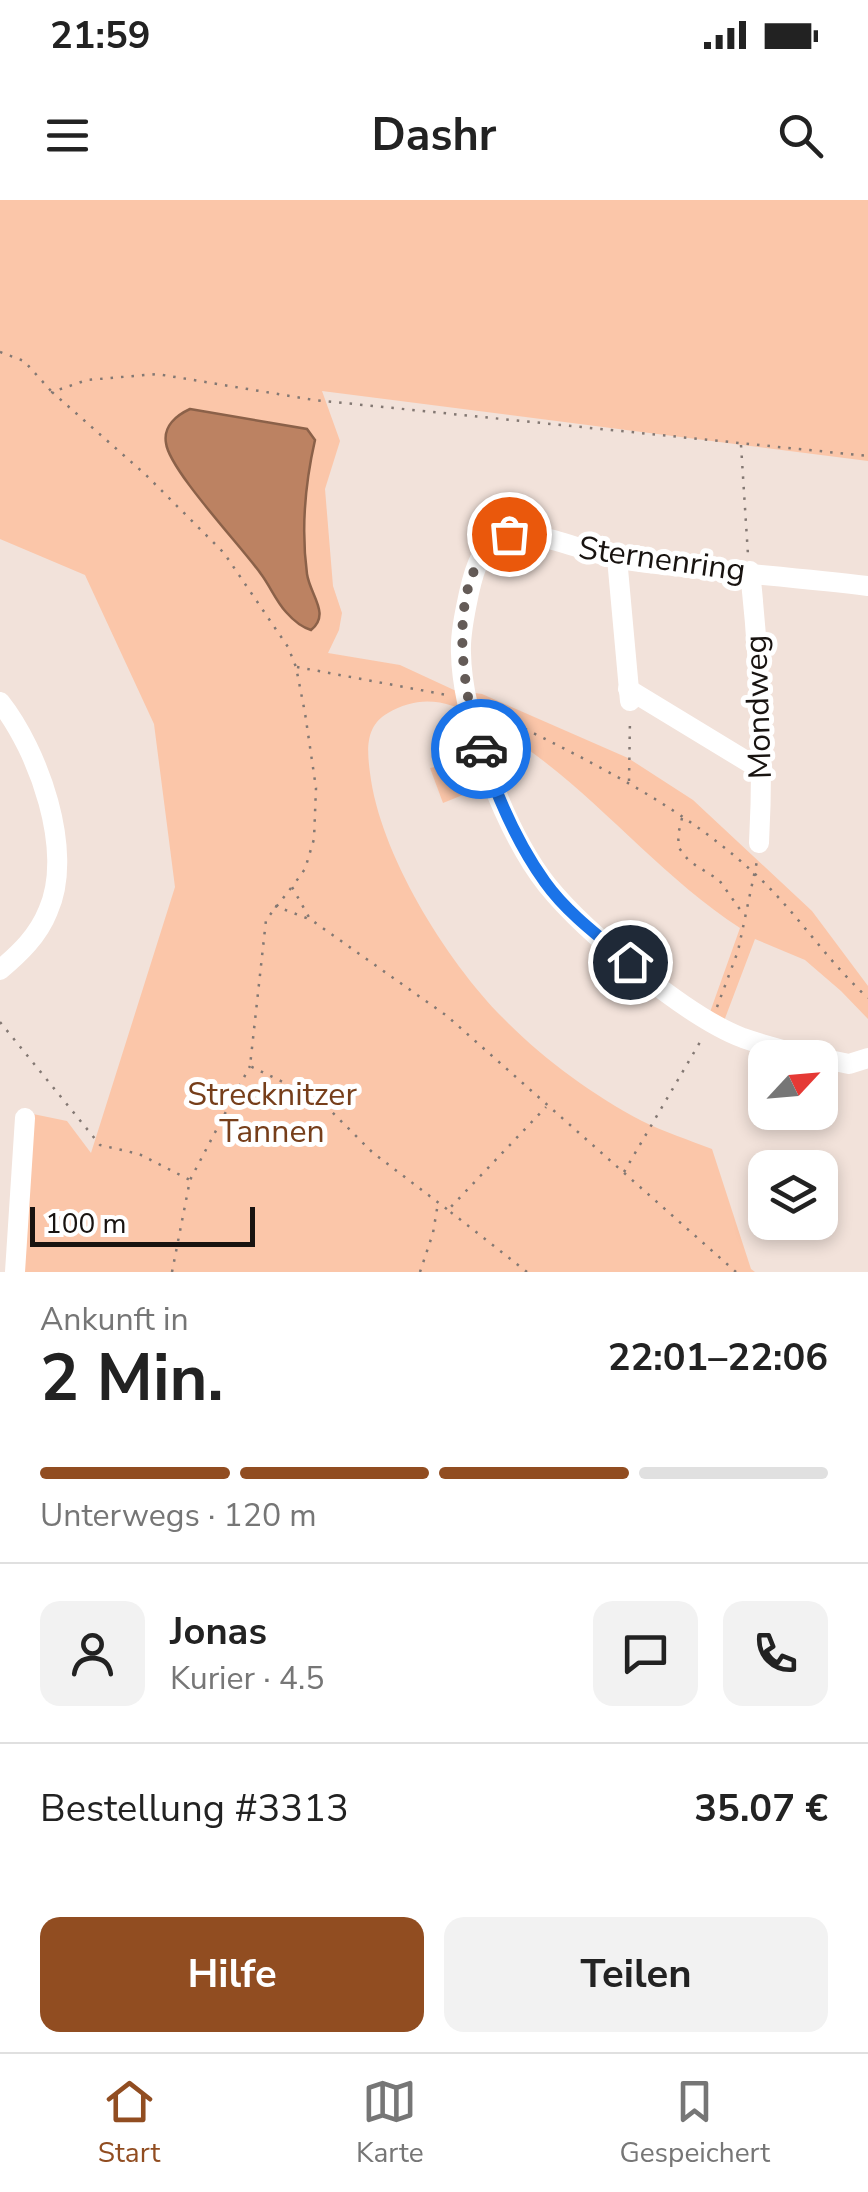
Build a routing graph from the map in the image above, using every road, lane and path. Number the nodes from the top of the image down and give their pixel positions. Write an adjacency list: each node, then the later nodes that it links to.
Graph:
1 (0, 352): 2 (path)
2 (52, 392): 3 (path); 8 (path)
3 (740, 445): 4 (path); 6 (path)
4 (868, 456)
5 (618, 558): 6 (street, Sternenring); 9 (street); 10 (street, Sternenring)
6 (750, 572): 7 (street, Sternenring); 12 (street, Mondweg)
7 (868, 586)
8 (296, 666): 10 (path); 17 (path)
9 (629, 696): 12 (street); 13 (path)
10 (466, 699): 13 (path); 24 (street, Sternenring)
11 (0, 702): 21 (street)
12 (763, 771): 15 (street, Mondweg)
13 (629, 782): 14 (path)
14 (682, 816): 16 (path); 19 (path)
15 (759, 844)
16 (756, 875): 19 (path); 22 (path)
17 (292, 887): 18 (path); 20 (path)
18 (275, 906): 20 (path); 28 (path)
19 (746, 917): 24 (path)
20 (310, 920): 29 (path)
21 (0, 970)
22 (868, 998)
23 (0, 1022): 32 (path)
24 (712, 1022): 25 (street, Sternenring); 31 (path)
25 (751, 1040)
26 (868, 1058): 27 (street, Sternenring)
27 (838, 1062)
28 (250, 1066): 32 (path); 33 (path)
29 (547, 1106): 31 (path); 34 (path)
30 (26, 1118): 35 (street)
31 (623, 1173): 39 (path)
32 (190, 1180): 36 (path)
33 (438, 1202): 34 (path); 37 (path)
34 (448, 1210): 38 (path)
35 (15, 1272)
36 (172, 1272)
37 (420, 1272)
38 (527, 1272)
39 (736, 1272)

